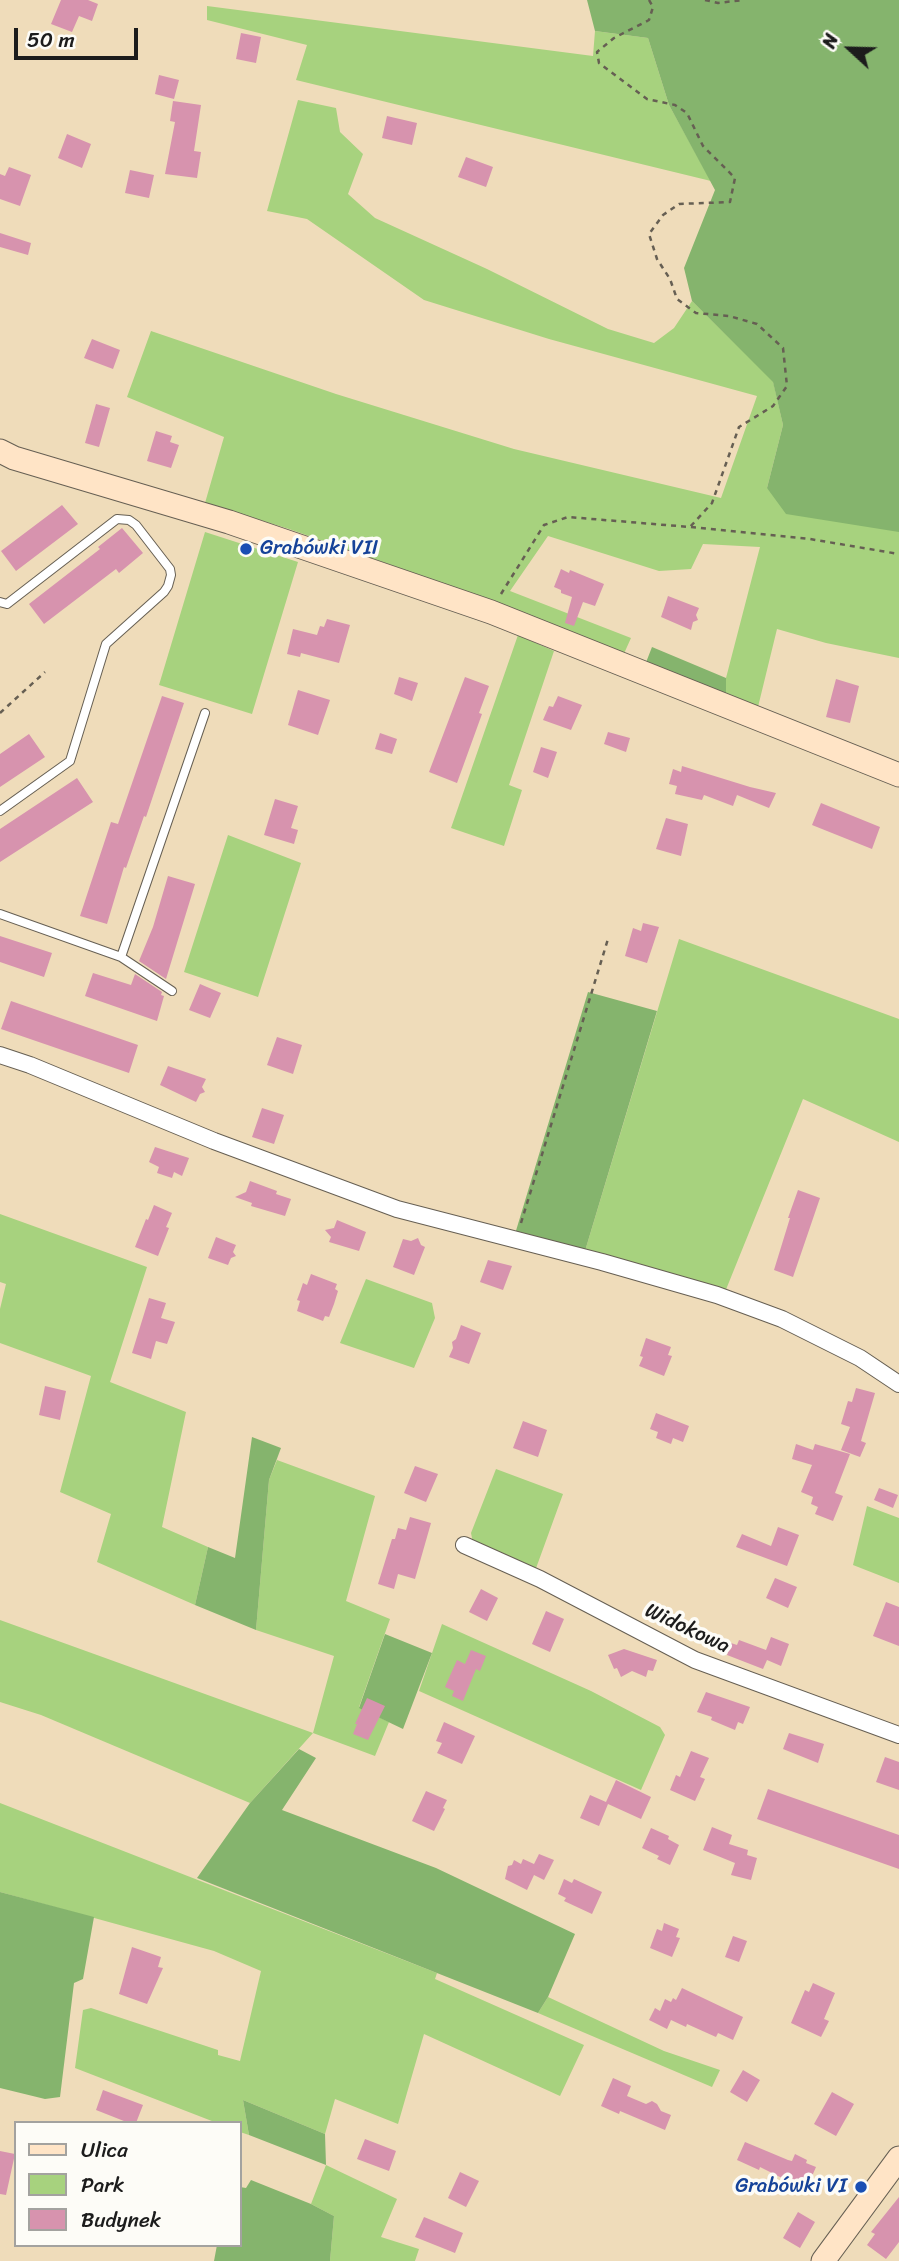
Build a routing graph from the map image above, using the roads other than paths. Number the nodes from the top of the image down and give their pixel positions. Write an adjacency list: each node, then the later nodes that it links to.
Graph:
1 (0, 451): 4 (street)
2 (0, 602): 5 (lane)
3 (205, 713): 7 (lane)
4 (899, 775)
5 (0, 811)
6 (0, 914): 7 (lane)
7 (121, 957): 8 (lane)
8 (172, 991)
9 (0, 1055): 10 (street)
10 (899, 1384)
11 (464, 1545): 12 (street, Widokowa)
12 (899, 1735)
13 (899, 2158): 14 (street)
14 (823, 2261)

